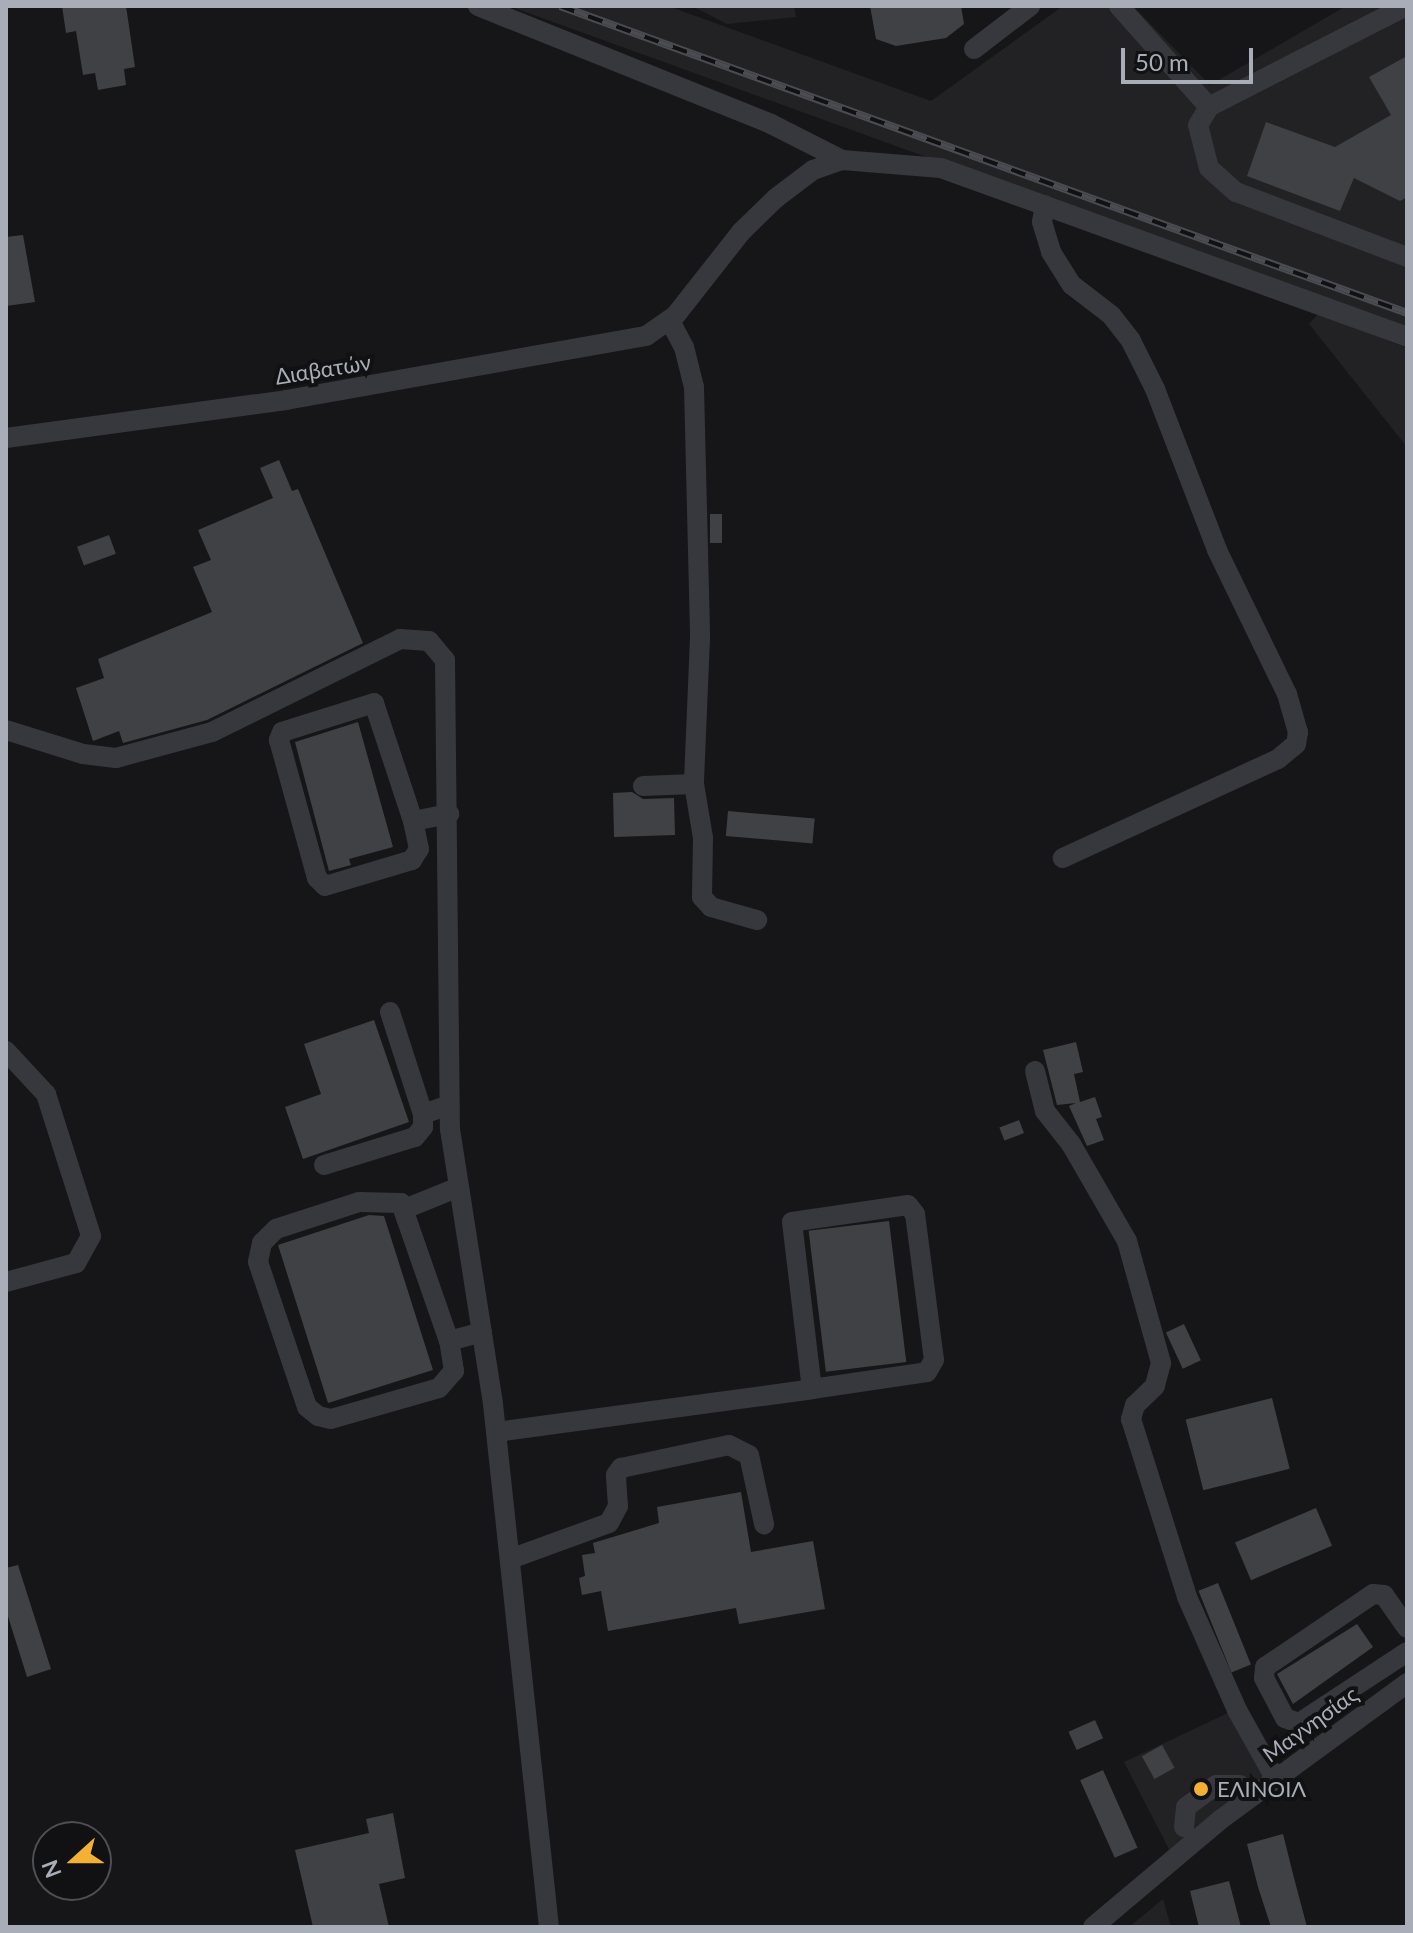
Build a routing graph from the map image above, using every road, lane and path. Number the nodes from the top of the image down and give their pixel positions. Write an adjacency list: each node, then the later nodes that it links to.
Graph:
1 (478, 6): 7 (street)
2 (1030, 6): 5 (street)
3 (1119, 6): 6 (street)
4 (1406, 6): 6 (street)
5 (974, 49)
6 (1209, 107): 9 (street)
7 (842, 160): 8 (street); 10 (street)
8 (1045, 205): 11 (street); 18 (street)
9 (1407, 257)
10 (670, 321): 12 (street, Διαβατών); 14 (street)
11 (1407, 337)
12 (6, 438)
13 (6, 730): 16 (street)
14 (694, 784): 15 (street); 19 (street)
15 (643, 786)
16 (449, 814): 17 (street); 23 (street)
17 (413, 821): 17 (street)
18 (1063, 858)
19 (757, 920)
20 (390, 1012): 24 (street)
21 (6, 1051): 28 (street)
22 (1035, 1071): 38 (street)
23 (449, 1105): 24 (street); 26 (street)
24 (423, 1114): 25 (street)
25 (324, 1165)
26 (459, 1187): 27 (street); 29 (street)
27 (407, 1208): 30 (street); 30 (street)
28 (6, 1282)
29 (482, 1332): 30 (street); 32 (street)
30 (449, 1341)
31 (812, 1389): 31 (street); 32 (street)
32 (496, 1432): 34 (street)
33 (764, 1524): 34 (street)
34 (510, 1559): 41 (street)
35 (1407, 1628): 36 (street)
36 (1407, 1652)
37 (1407, 1683): 38 (street, Μαγνησίας)
38 (1275, 1778): 42 (street, Μαγνησίας)
39 (1240, 1785): 40 (street)
40 (1184, 1827)
41 (549, 1927)
42 (1093, 1927)

